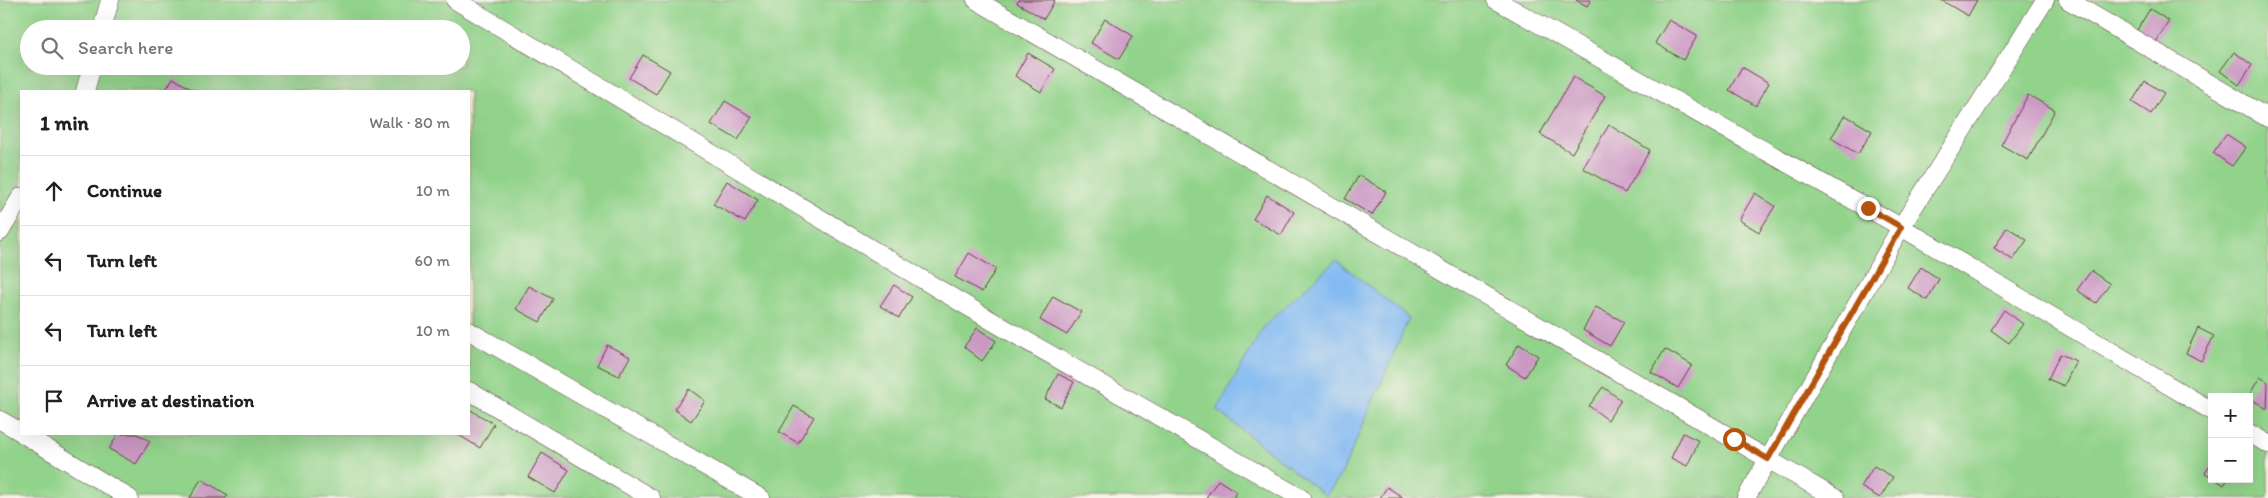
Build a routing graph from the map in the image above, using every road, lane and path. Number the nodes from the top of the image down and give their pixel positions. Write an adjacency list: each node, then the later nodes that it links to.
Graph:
1 (110, 0): 7 (lane)
2 (455, 0): 26 (lane)
3 (976, 0): 22 (lane)
4 (1496, 0): 12 (lane)
5 (2045, 0): 12 (lane)
6 (2068, 0): 10 (lane)
7 (104, 20)
8 (89, 75): 9 (lane)
9 (85, 90)
10 (2268, 118)
11 (20, 199): 13 (lane)
12 (1901, 227): 16 (lane); 22 (lane)
13 (0, 232)
14 (470, 332): 25 (lane)
15 (470, 392): 24 (lane)
16 (2208, 409)
17 (0, 420): 18 (lane)
18 (20, 432)
19 (25, 435): 23 (lane)
20 (2253, 435): 21 (lane)
21 (2268, 444)
22 (1768, 459): 27 (lane); 28 (lane)
23 (129, 498)
24 (651, 498)
25 (761, 498)
26 (1301, 498)
27 (1746, 498)
28 (1835, 498)

